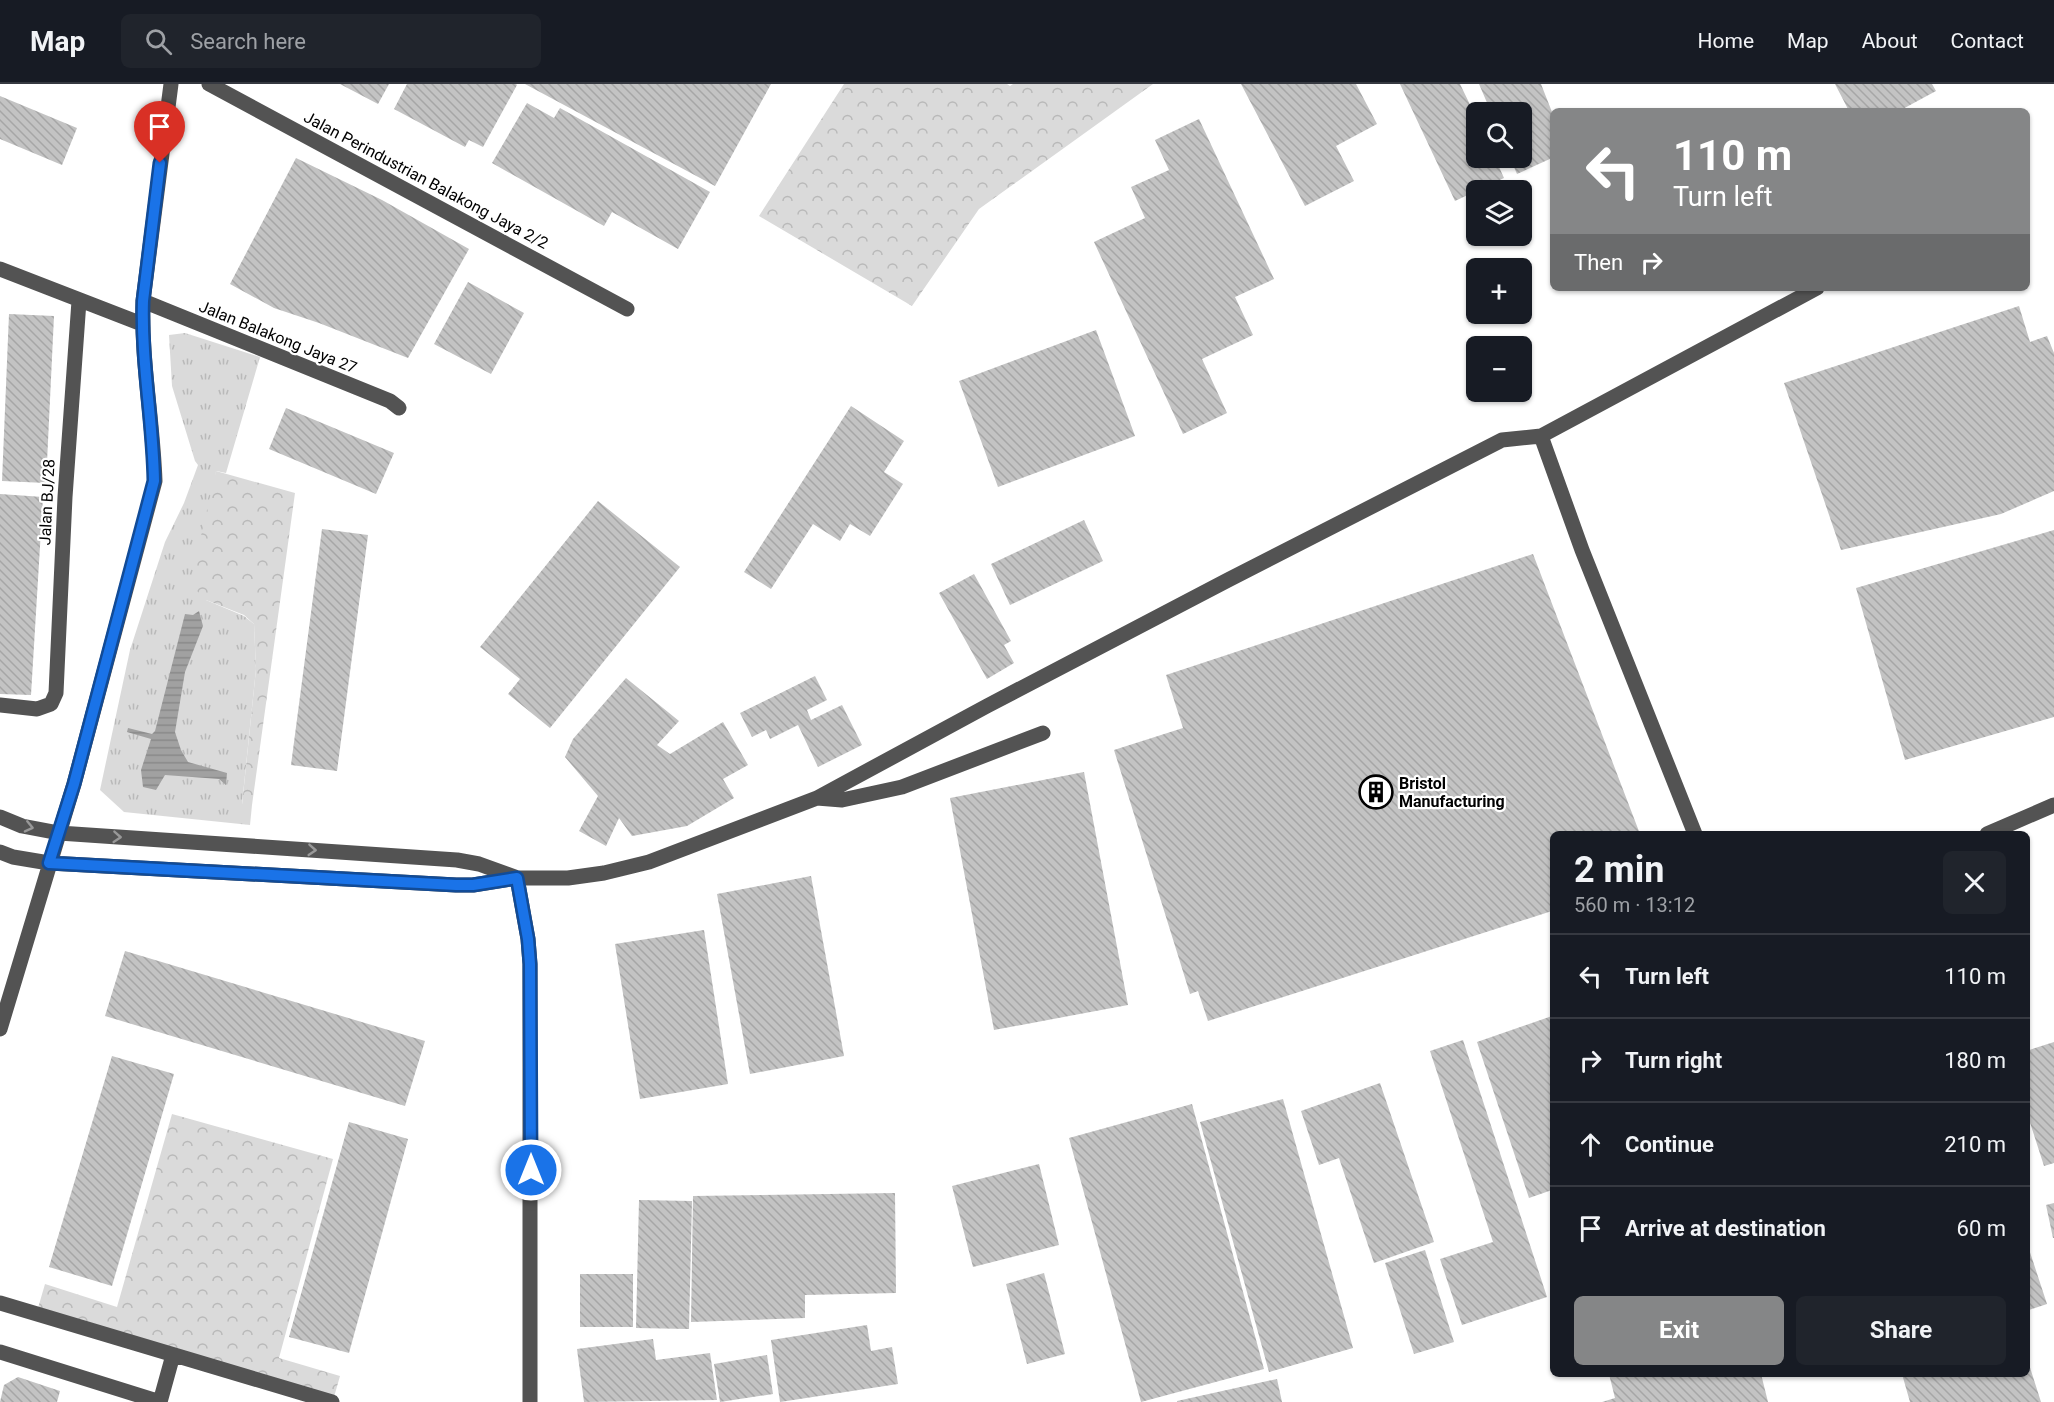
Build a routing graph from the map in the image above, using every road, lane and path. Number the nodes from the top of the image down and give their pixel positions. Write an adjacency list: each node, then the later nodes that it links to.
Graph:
1 (171, 84): 6 (street)
2 (209, 84): 7 (street, Jalan Perindustrian Balakong Jaya 2/2)
3 (0, 269): 5 (street)
4 (1811, 291): 10 (street)
5 (79, 301): 8 (street); 11 (street, Jalan BJ/28)
6 (143, 301): 8 (street); 9 (street, Jalan Balakong Jaya 27)
7 (627, 309)
8 (142, 324): 18 (street)
9 (399, 408)
10 (1541, 436): 13 (street); 16 (street)
11 (0, 705)
12 (1043, 734): 13 (street)
13 (817, 798): 21 (street)
14 (2054, 805): 17 (street)
15 (0, 817): 18 (street, one-way to 18)
16 (1694, 831)
17 (1994, 831)
18 (59, 833): 20 (street); 21 (street, one-way to 21)
19 (0, 852): 20 (street)
20 (49, 863): 21 (street); 22 (street)
21 (517, 878): 28 (street)
22 (0, 1029)
23 (0, 1304): 25 (street)
24 (0, 1352): 26 (street)
25 (173, 1355): 26 (street); 27 (street)
26 (160, 1402)
27 (332, 1402)
28 (530, 1402)

